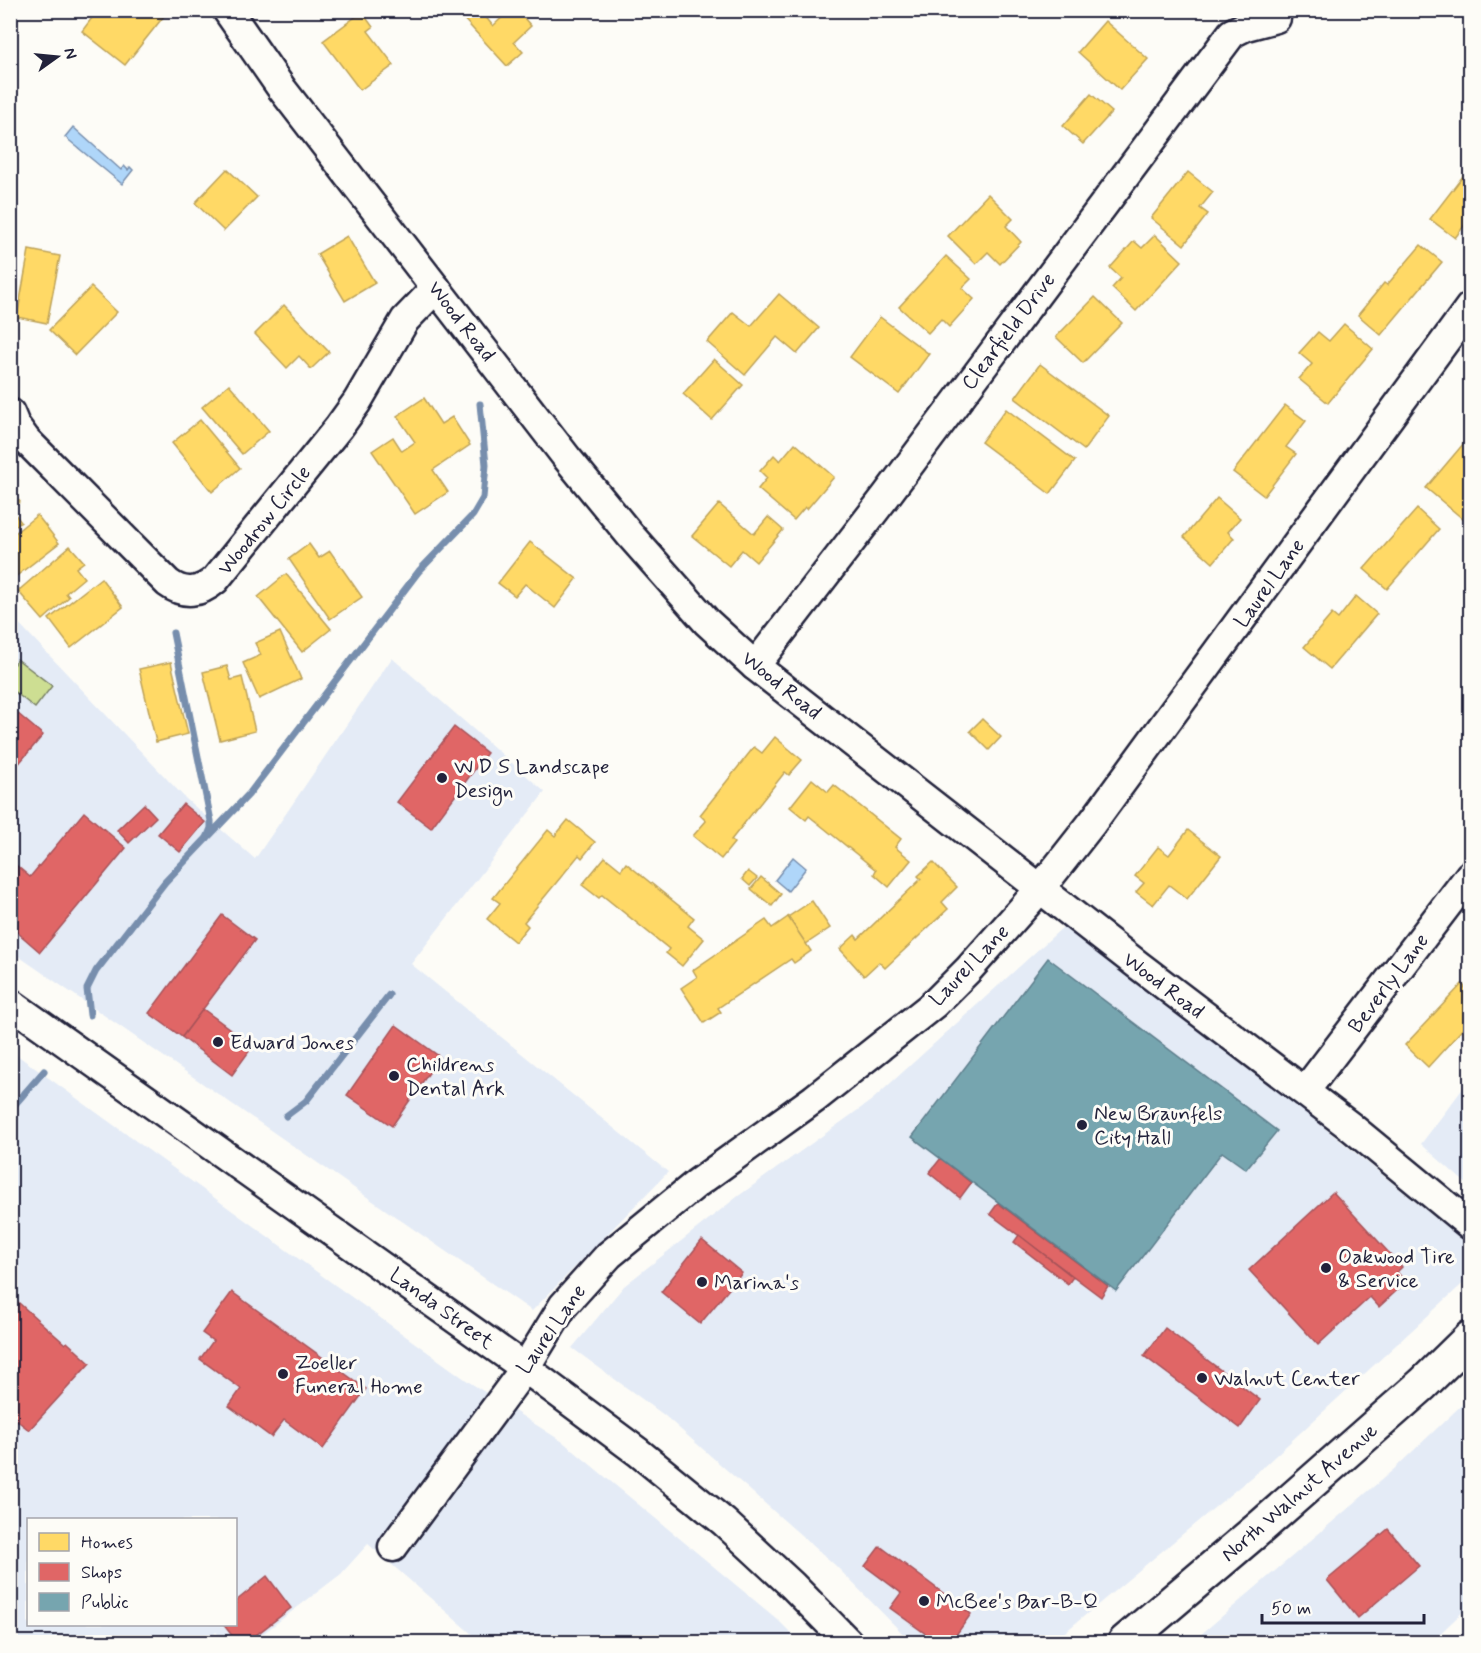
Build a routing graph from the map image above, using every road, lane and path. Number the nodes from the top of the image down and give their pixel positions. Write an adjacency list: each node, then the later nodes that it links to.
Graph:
1 (227, 10): 3 (street, Wood Road)
2 (1276, 18): 6 (street, Clearfield Drive)
3 (436, 288): 5 (street, Woodrow Circle); 6 (street, Wood Road)
4 (1470, 307): 8 (street, Laurel Lane)
5 (10, 413)
6 (755, 666): 8 (street, Wood Road)
7 (1470, 874): 10 (street, Beverly Lane)
8 (1040, 889): 10 (street, Wood Road); 13 (street, Laurel Lane)
9 (10, 1004): 13 (street, Landa Street)
10 (1305, 1091): 11 (street, Wood Road)
11 (1470, 1225)
12 (1470, 1338): 16 (main road, North Walnut Avenue)
13 (525, 1368): 14 (street, Laurel Lane); 15 (street, Landa Street)
14 (393, 1547)
15 (848, 1642)
16 (1125, 1642)

